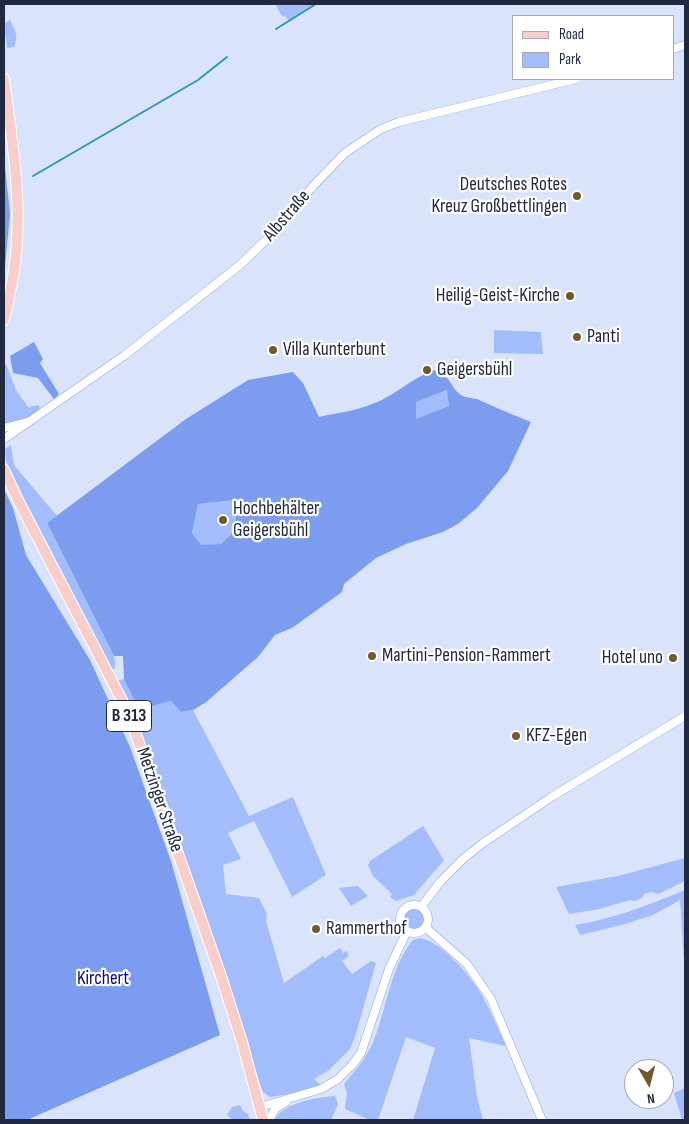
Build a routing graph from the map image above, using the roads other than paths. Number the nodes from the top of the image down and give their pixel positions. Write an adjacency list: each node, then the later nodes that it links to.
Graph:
1 (4, 79): 3 (main road)
2 (572, 80): 4 (street, Albstraße)
3 (4, 320)
4 (29, 422): 5 (street, Albstraße); 6 (street, Albstraße)
5 (4, 428)
6 (4, 439)
7 (4, 470): 13 (main road, Metzinger Straße / B 313)
8 (685, 716): 9 (street)
9 (421, 907): 10 (street); 11 (street)
10 (425, 927): 11 (street); 16 (street)
11 (407, 931): 12 (street)
12 (292, 1098): 13 (street); 15 (street)
13 (260, 1107): 14 (main road, Metzinger Straße / B 313)
14 (263, 1120)
15 (269, 1120)
16 (542, 1120)

